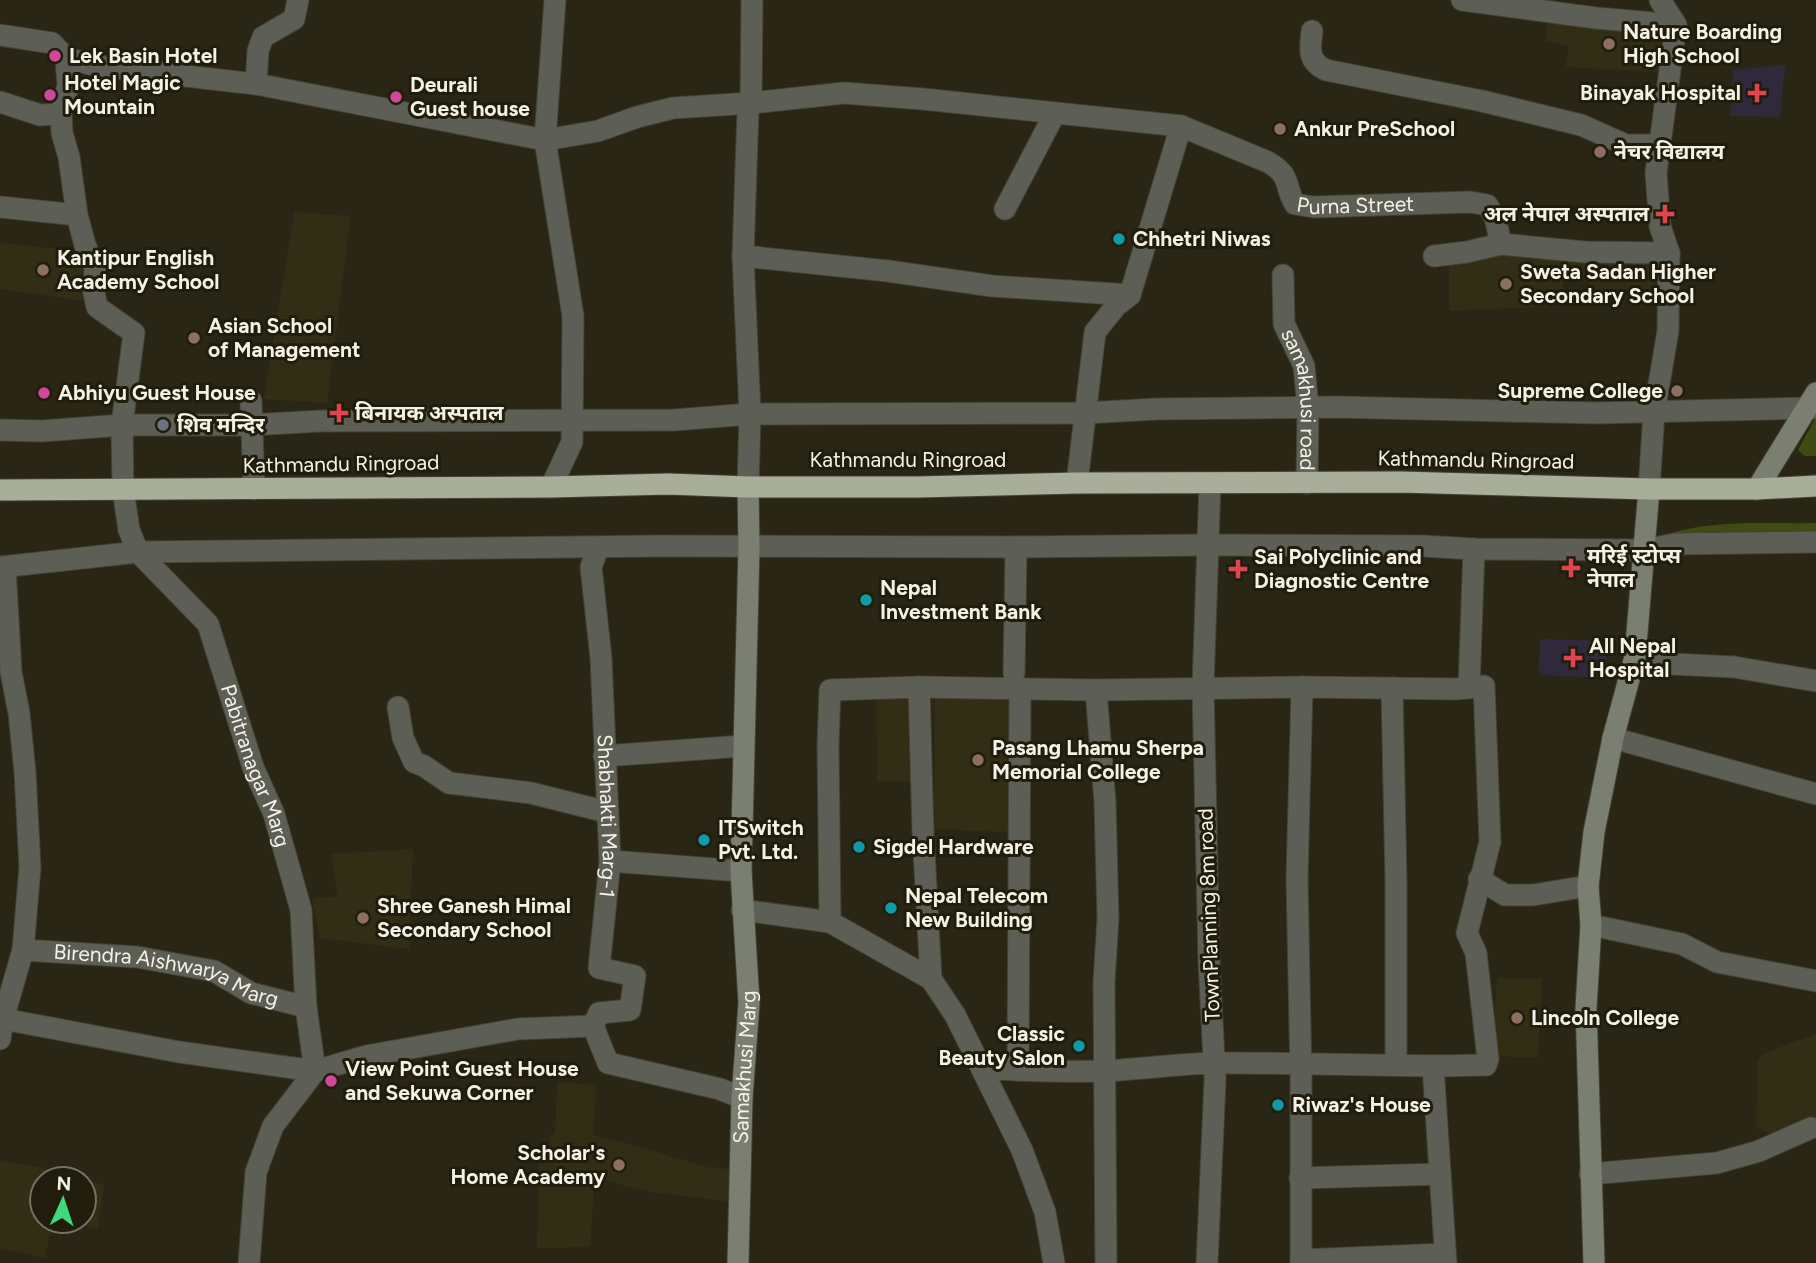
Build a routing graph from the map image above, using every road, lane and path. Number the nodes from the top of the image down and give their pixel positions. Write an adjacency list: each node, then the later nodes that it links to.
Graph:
1 (298, 0): 9 (street)
2 (555, 0): 15 (street)
3 (752, 0): 11 (street)
4 (1462, 0): 5 (street)
5 (1672, 10): 16 (street)
6 (1312, 31): 16 (street)
7 (0, 34): 8 (street)
8 (66, 58): 9 (street); 13 (street)
9 (256, 84): 15 (street)
10 (0, 102): 13 (street)
11 (751, 103): 12 (street); 15 (street); 22 (street)
12 (1055, 113): 14 (street); 18 (street)
13 (61, 114): 19 (street)
14 (1181, 126): 20 (street, Purna Street); 25 (street)
15 (545, 140): 32 (street)
16 (1661, 145): 21 (street)
17 (0, 207): 19 (street)
18 (1005, 209)
19 (78, 215): 33 (street, Pabitranagar Marg)
20 (1501, 244): 21 (street); 23 (street)
21 (1669, 253): 30 (street)
22 (743, 256): 25 (street); 31 (street)
23 (1434, 256)
24 (1283, 275): 28 (street, samakhusi road)
25 (1130, 295): 29 (street)
26 (1814, 400): 30 (street); 44 (main road)
27 (251, 401): 34 (street)
28 (1308, 408): 29 (street); 30 (street); 38 (street, samakhusi road)
29 (1085, 413): 31 (street); 36 (street)
30 (1654, 413): 43 (street)
31 (750, 414): 32 (street); 41 (street)
32 (572, 421): 34 (street); 39 (street)
33 (122, 425): 34 (street); 35 (street); 46 (street, Pabitranagar Marg)
34 (250, 425): 42 (street)
35 (0, 430)
36 (1077, 482): 37 (highway, Kathmandu Ringroad); 41 (highway, Kathmandu Ringroad)
37 (1210, 483): 38 (highway, Kathmandu Ringroad); 48 (street, TownPlanning 8m road)
38 (1307, 483): 43 (highway, Kathmandu Ringroad)
39 (551, 486): 41 (highway, Kathmandu Ringroad); 42 (highway, Kathmandu Ringroad)
40 (1816, 486): 44 (highway, Kathmandu Ringroad)
41 (748, 487): 49 (main road, Samakhusi Marg)
42 (254, 489): 46 (highway, Kathmandu Ringroad)
43 (1649, 489): 44 (highway, Kathmandu Ringroad); 53 (main road)
44 (1757, 489)
45 (0, 490): 46 (highway, Kathmandu Ringroad)
46 (123, 490): 54 (street, Pabitranagar Marg)
47 (1816, 542): 53 (street)
48 (1207, 545): 50 (street); 52 (street); 61 (street, TownPlanning 8m road)
49 (749, 547): 50 (street); 51 (street); 68 (main road, Samakhusi Marg)
50 (1016, 547): 58 (street)
51 (598, 548): 54 (street); 69 (street, Shabhakti Marg-1)
52 (1474, 549): 53 (street); 64 (street)
53 (1644, 550): 56 (main road)
54 (138, 552): 55 (street); 82 (street, Pabitranagar Marg)
55 (3, 567): 57 (street, Birendra Aishwarya Marg)
56 (1635, 657): 59 (street); 67 (main road)
57 (6, 672): 79 (street, Birendra Aishwarya Marg)
58 (1017, 681): 60 (street); 65 (street); 90 (street)
59 (1816, 681)
60 (919, 687): 77 (street); 80 (street)
61 (1203, 687): 62 (street); 65 (street); 85 (street, TownPlanning 8m road)
62 (1302, 687): 63 (street); 86 (street)
63 (1392, 688): 64 (street); 87 (street)
64 (1469, 688): 74 (street)
65 (1096, 690): 91 (street)
66 (398, 707): 71 (street)
67 (1613, 738): 70 (street); 75 (main road)
68 (743, 746): 69 (street); 73 (main road, Samakhusi Marg)
69 (604, 756): 71 (street, Shabhakti Marg-1)
70 (1816, 794)
71 (607, 812): 72 (street, Shabhakti Marg-1)
72 (610, 861): 73 (street); 83 (street, Shabhakti Marg-1)
73 (741, 872): 76 (main road, Samakhusi Marg)
74 (1479, 879): 75 (street); 88 (street)
75 (1588, 886): 78 (main road)
76 (742, 910): 77 (street); 93 (main road, Samakhusi Marg)
77 (830, 922): 80 (street)
78 (1591, 925): 81 (street); 96 (main road)
79 (23, 950): 82 (street, Birendra Aishwarya Marg); 84 (street, Birendra Aishwarya Marg)
80 (930, 979): 89 (street)
81 (1816, 981)
82 (306, 1006): 92 (street, Pabitranagar Marg)
83 (593, 1026): 92 (street, Shabhakti Marg-1); 93 (street)
84 (1, 1029): 92 (street)
85 (1214, 1063): 86 (street); 91 (street); 104 (street, TownPlanning 8m road)
86 (1300, 1063): 87 (street); 97 (street)
87 (1396, 1065): 88 (street)
88 (1433, 1066): 95 (street)
89 (983, 1069): 90 (street); 102 (street)
90 (1018, 1070): 91 (street)
91 (1106, 1070): 103 (street)
92 (315, 1071): 100 (street)
93 (742, 1098): 101 (main road, Samakhusi Marg)
94 (1811, 1128): 96 (street)
95 (1440, 1174): 97 (street); 98 (street)
96 (1590, 1174): 105 (main road)
97 (1300, 1178): 99 (street)
98 (1446, 1258): 99 (street)
99 (1301, 1261)
100 (249, 1263)
101 (738, 1263)
102 (1054, 1263)
103 (1106, 1263)
104 (1207, 1263)
105 (1594, 1263)

